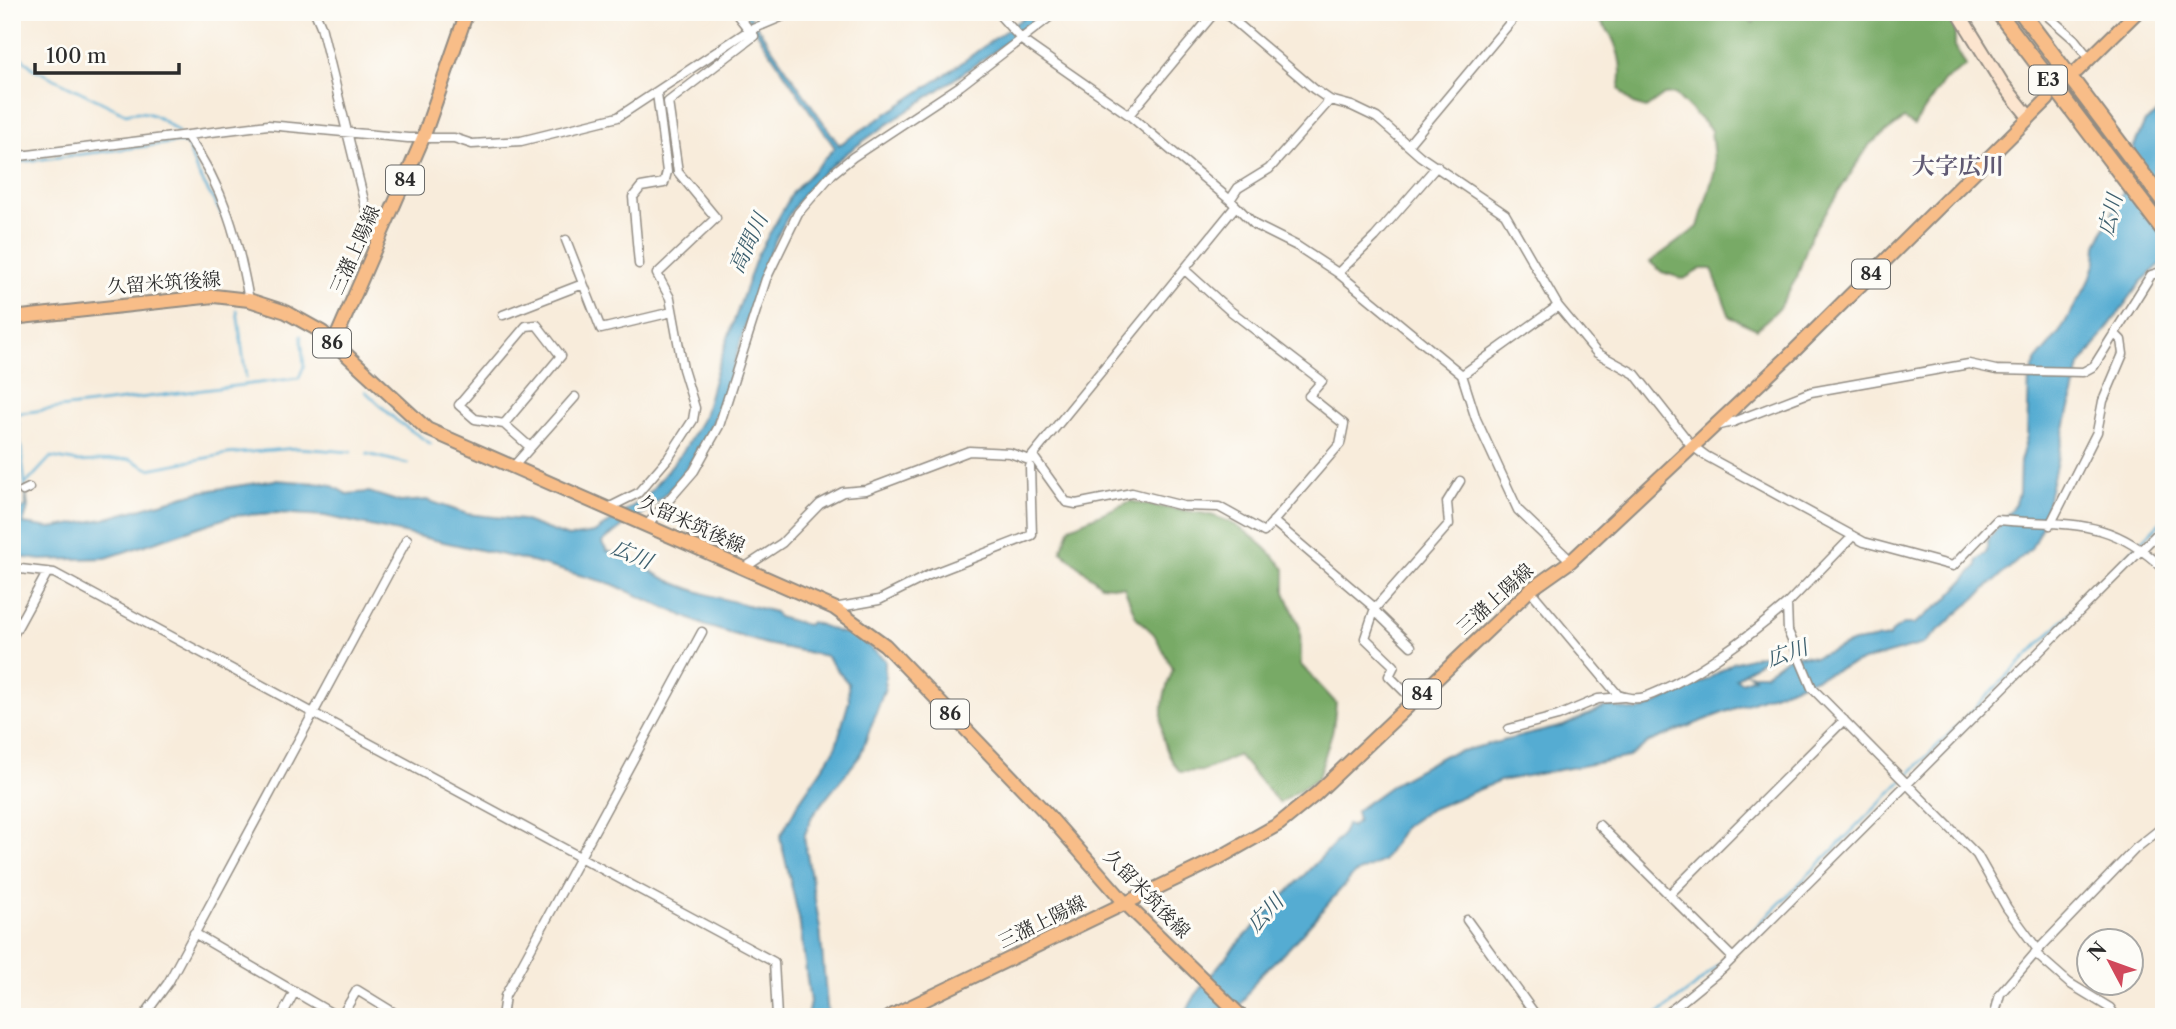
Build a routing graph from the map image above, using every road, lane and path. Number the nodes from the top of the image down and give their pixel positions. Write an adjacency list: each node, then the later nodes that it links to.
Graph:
1 (315, 12): 24 (street)
2 (467, 12): 26 (main road, 三潴上陽線 / 84)
3 (735, 12): 15 (street)
4 (793, 12): 15 (street)
5 (997, 12): 16 (street)
6 (1056, 12): 16 (street)
7 (1216, 12): 22 (street)
8 (1224, 12): 21 (street)
9 (1519, 12): 27 (street)
10 (1958, 12): 23 (street)
11 (1998, 12): 33 (highway, E3)
12 (2021, 12): 30 (highway, E3)
13 (2043, 12): 17 (street)
14 (2137, 12): 17 (main road)
15 (753, 28): 19 (street); 42 (street)
16 (1023, 41): 22 (street); 59 (street)
17 (2089, 58): 18 (main road)
18 (2077, 71)
19 (657, 93): 26 (street); 35 (street)
20 (2048, 99): 23 (main road, 三潴上陽線 / 84)
21 (1330, 100): 27 (street); 31 (street)
22 (1129, 115): 31 (street)
23 (2029, 117): 50 (main road, 三潴上陽線 / 84)
24 (345, 131): 25 (street); 26 (street); 32 (street)
25 (187, 136): 28 (street); 40 (street)
26 (423, 138): 46 (main road, 三潴上陽線 / 84)
27 (1408, 145): 29 (street)
28 (12, 157)
29 (1437, 166): 38 (street); 41 (street)
30 (2164, 202)
31 (1233, 203): 36 (street); 38 (street)
32 (369, 221)
33 (2164, 231)
34 (566, 240): 39 (street)
35 (639, 264)
36 (1186, 271): 53 (street); 58 (street)
37 (2164, 271): 45 (street)
38 (1338, 274): 47 (street)
39 (583, 284): 42 (street); 43 (street)
40 (249, 300): 44 (main road, 久留米筑後線 / 86); 46 (main road, 久留米筑後線 / 86)
41 (1558, 306): 47 (street); 51 (street)
42 (672, 312): 57 (street)
43 (503, 315)
44 (12, 318)
45 (2114, 333): 50 (street); 60 (street)
46 (333, 345): 54 (main road, 久留米筑後線 / 86)
47 (1462, 374): 65 (street)
48 (575, 397): 52 (street)
49 (504, 424): 49 (street); 52 (street)
50 (1709, 427): 51 (main road, 三潴上陽線 / 84)
51 (1691, 445): 62 (street); 65 (main road, 三潴上陽線 / 84)
52 (530, 447): 54 (street)
53 (1033, 456): 58 (street); 67 (street)
54 (513, 467): 57 (main road, 久留米筑後線 / 86)
55 (1030, 467): 72 (street)
56 (1460, 481): 73 (street)
57 (611, 511): 59 (main road, 久留米筑後線 / 86)
58 (1273, 521): 73 (street)
59 (644, 524): 67 (main road, 久留米筑後線 / 86)
60 (2049, 524): 62 (street); 64 (street)
61 (2164, 527): 64 (street)
62 (1853, 536): 71 (street)
63 (407, 539): 79 (street)
64 (2142, 549): 68 (street); 82 (street)
65 (1571, 561): 70 (main road, 三潴上陽線 / 84)
66 (12, 568): 69 (street)
67 (744, 568): 72 (main road, 久留米筑後線 / 86)
68 (2164, 569)
69 (47, 573): 75 (street); 79 (street)
70 (1530, 590): 77 (street); 78 (main road, 三潴上陽線 / 84)
71 (1787, 604): 77 (street); 80 (street)
72 (834, 607): 87 (main road, 久留米筑後線 / 86)
73 (1375, 610): 76 (street); 78 (street)
74 (702, 632): 85 (street)
75 (12, 637)
76 (1411, 646)
77 (1623, 697): 81 (street)
78 (1414, 701): 87 (main road, 三潴上陽線 / 84)
79 (313, 712): 85 (street); 89 (street)
80 (1844, 720): 82 (street); 86 (street)
81 (1509, 729)
82 (1905, 782): 90 (street); 91 (street)
83 (1599, 825): 86 (street)
84 (2164, 826): 90 (street)
85 (580, 856): 100 (street); 101 (street)
86 (1671, 894): 91 (street)
87 (1126, 904): 93 (main road, 久留米筑後線 / 86); 102 (main road, 三潴上陽線 / 84)
88 (1467, 920): 103 (street)
89 (194, 933): 92 (street); 94 (street)
90 (2036, 951): 105 (street); 106 (street)
91 (1730, 955): 104 (street)
92 (295, 991): 95 (street); 96 (street)
93 (1241, 1016)
94 (143, 1017)
95 (281, 1017)
96 (340, 1017): 97 (street)
97 (401, 1017)
98 (435, 1017): 99 (street)
99 (447, 1017)
100 (502, 1017)
101 (777, 1017)
102 (889, 1017)
103 (1537, 1017)
104 (1663, 1017)
105 (1994, 1017)
106 (2116, 1017)

